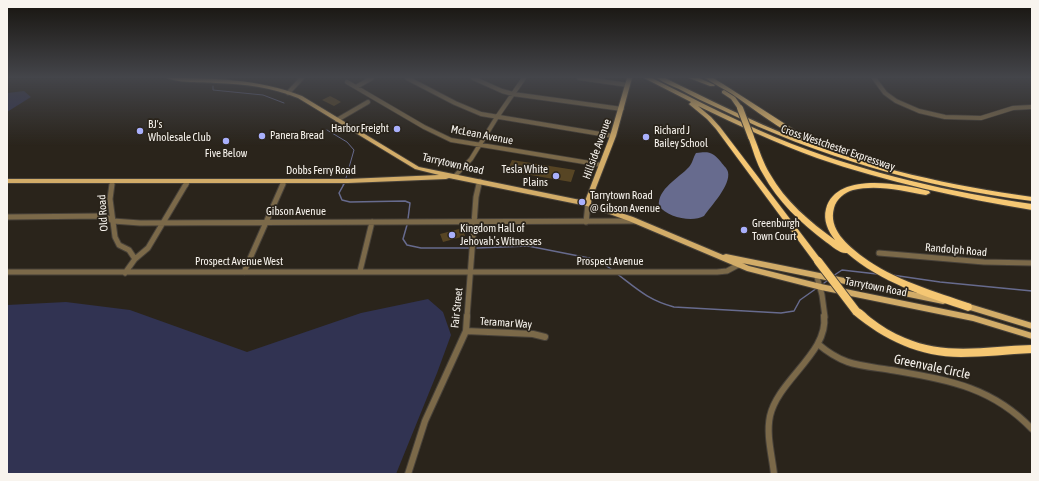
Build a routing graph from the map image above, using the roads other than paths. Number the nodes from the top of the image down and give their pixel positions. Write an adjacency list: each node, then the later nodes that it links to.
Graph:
1 (306, 100): 17 (main road, Tarrytown Road)
2 (379, 100): 19 (street, McLean Avenue)
3 (452, 100): 16 (street)
4 (509, 100): 16 (street)
5 (560, 100): 15 (street)
6 (624, 100): 15 (main road, Hillside Avenue)
7 (685, 100): 59 (highway, bridge)
8 (694, 100): 30 (highway, Cross Westchester Expressway)
9 (709, 100): 21 (highway, Cross Westchester Expressway)
10 (735, 100): 46 (highway, bridge)
11 (745, 100): 21 (highway)
12 (895, 100): 14 (street)
13 (368, 102): 17 (street)
14 (1032, 106)
15 (622, 109): 18 (main road, Hillside Avenue)
16 (497, 117): 18 (street); 19 (street)
17 (337, 120): 22 (main road, Tarrytown Road)
18 (614, 136): 20 (main road, Hillside Avenue)
19 (479, 145): 20 (street, McLean Avenue); 22 (street)
20 (602, 165): 29 (main road, Hillside Avenue)
21 (894, 172): 28 (highway, Cross Westchester Expressway)
22 (454, 177): 26 (main road, Dobbs Ferry Road); 27 (main road, Tarrytown Road)
23 (7, 181): 24 (main road, Dobbs Ferry Road)
24 (112, 181): 25 (main road, Dobbs Ferry Road); 32 (street, Old Road)
25 (188, 181): 26 (main road, Dobbs Ferry Road); 34 (street)
26 (284, 181): 35 (street)
27 (480, 182): 29 (main road, Tarrytown Road); 37 (street, Fair Street)
28 (1032, 199)
29 (588, 204): 33 (main road, Tarrytown Road); 38 (street)
30 (1032, 209): 46 (highway)
31 (7, 217): 32 (street, Gibson Avenue)
32 (112, 220): 34 (street, Gibson Avenue); 41 (street, Old Road)
33 (634, 221): 38 (street, Gibson Avenue); 40 (main road, Tarrytown Road)
34 (163, 222): 35 (street, Gibson Avenue); 41 (street)
35 (266, 222): 36 (street, Gibson Avenue); 48 (street)
36 (372, 222): 37 (street, Gibson Avenue); 45 (street)
37 (475, 222): 38 (street, Gibson Avenue); 49 (street, Fair Street)
38 (586, 222)
39 (879, 253): 43 (street, Randolph Road)
40 (718, 255): 42 (main road, Tarrytown Road); 44 (main road, Tarrytown Road)
41 (135, 259): 50 (street)
42 (745, 260): 44 (street, Prospect Avenue); 51 (main road, Tarrytown Road)
43 (1032, 263)
44 (738, 265): 49 (street, Prospect Avenue); 52 (main road, Tarrytown Road)
45 (360, 271): 48 (street, Prospect Avenue West); 49 (street, Prospect Avenue West)
46 (878, 271): 53 (highway)
47 (7, 272): 50 (street, Prospect Avenue West)
48 (244, 272): 50 (street, Prospect Avenue West)
49 (471, 272): 55 (street, Fair Street)
50 (125, 273)
51 (817, 276): 52 (street); 53 (main road, Tarrytown Road)
52 (821, 287): 56 (main road, Tarrytown Road); 58 (street)
53 (968, 307): 54 (main road, Tarrytown Road)
54 (1032, 326)
55 (466, 331): 57 (street, Teramar Way); 61 (street, Fair Street)
56 (1032, 336)
57 (545, 337)
58 (818, 344): 60 (street, Greenvale Circle); 62 (street)
59 (1032, 349)
60 (1032, 429)
61 (408, 474)
62 (774, 474)

